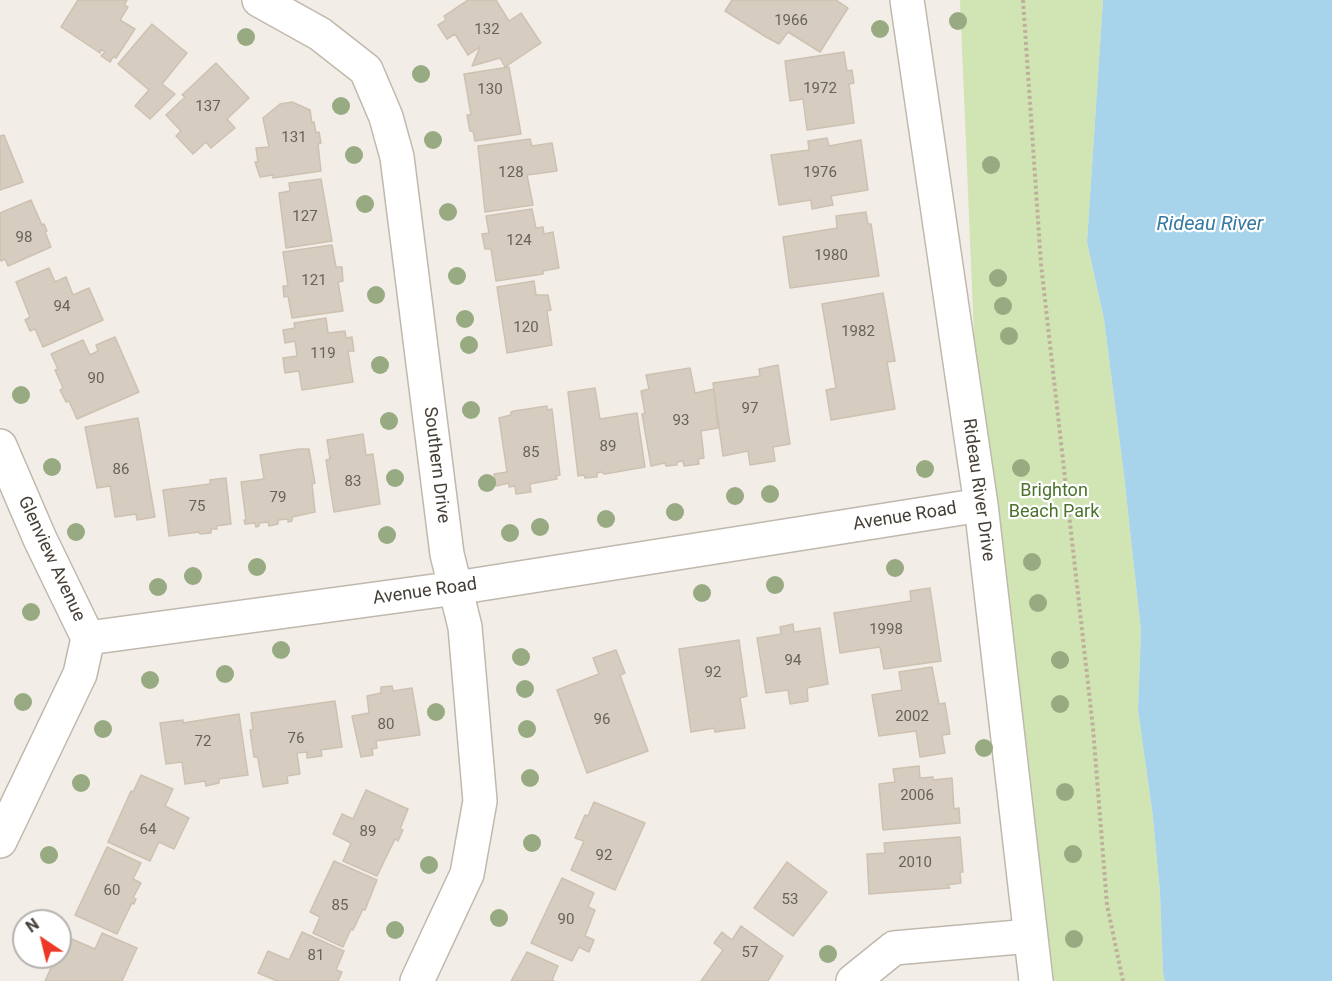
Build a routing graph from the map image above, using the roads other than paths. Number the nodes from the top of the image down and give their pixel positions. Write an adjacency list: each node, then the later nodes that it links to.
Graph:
1 (259, 0): 5 (street, Southern Drive)
2 (908, 0): 4 (street, Rideau River Drive)
3 (0, 446): 6 (street, Glenview Avenue)
4 (981, 505): 5 (street, Avenue Road); 8 (street, Rideau River Drive)
5 (456, 588): 6 (street, Avenue Road); 9 (street, Southern Drive)
6 (88, 638): 7 (street)
7 (0, 841)
8 (1030, 936): 10 (street); 11 (street, Rideau River Drive)
9 (417, 981)
10 (853, 981)
11 (1036, 981)

